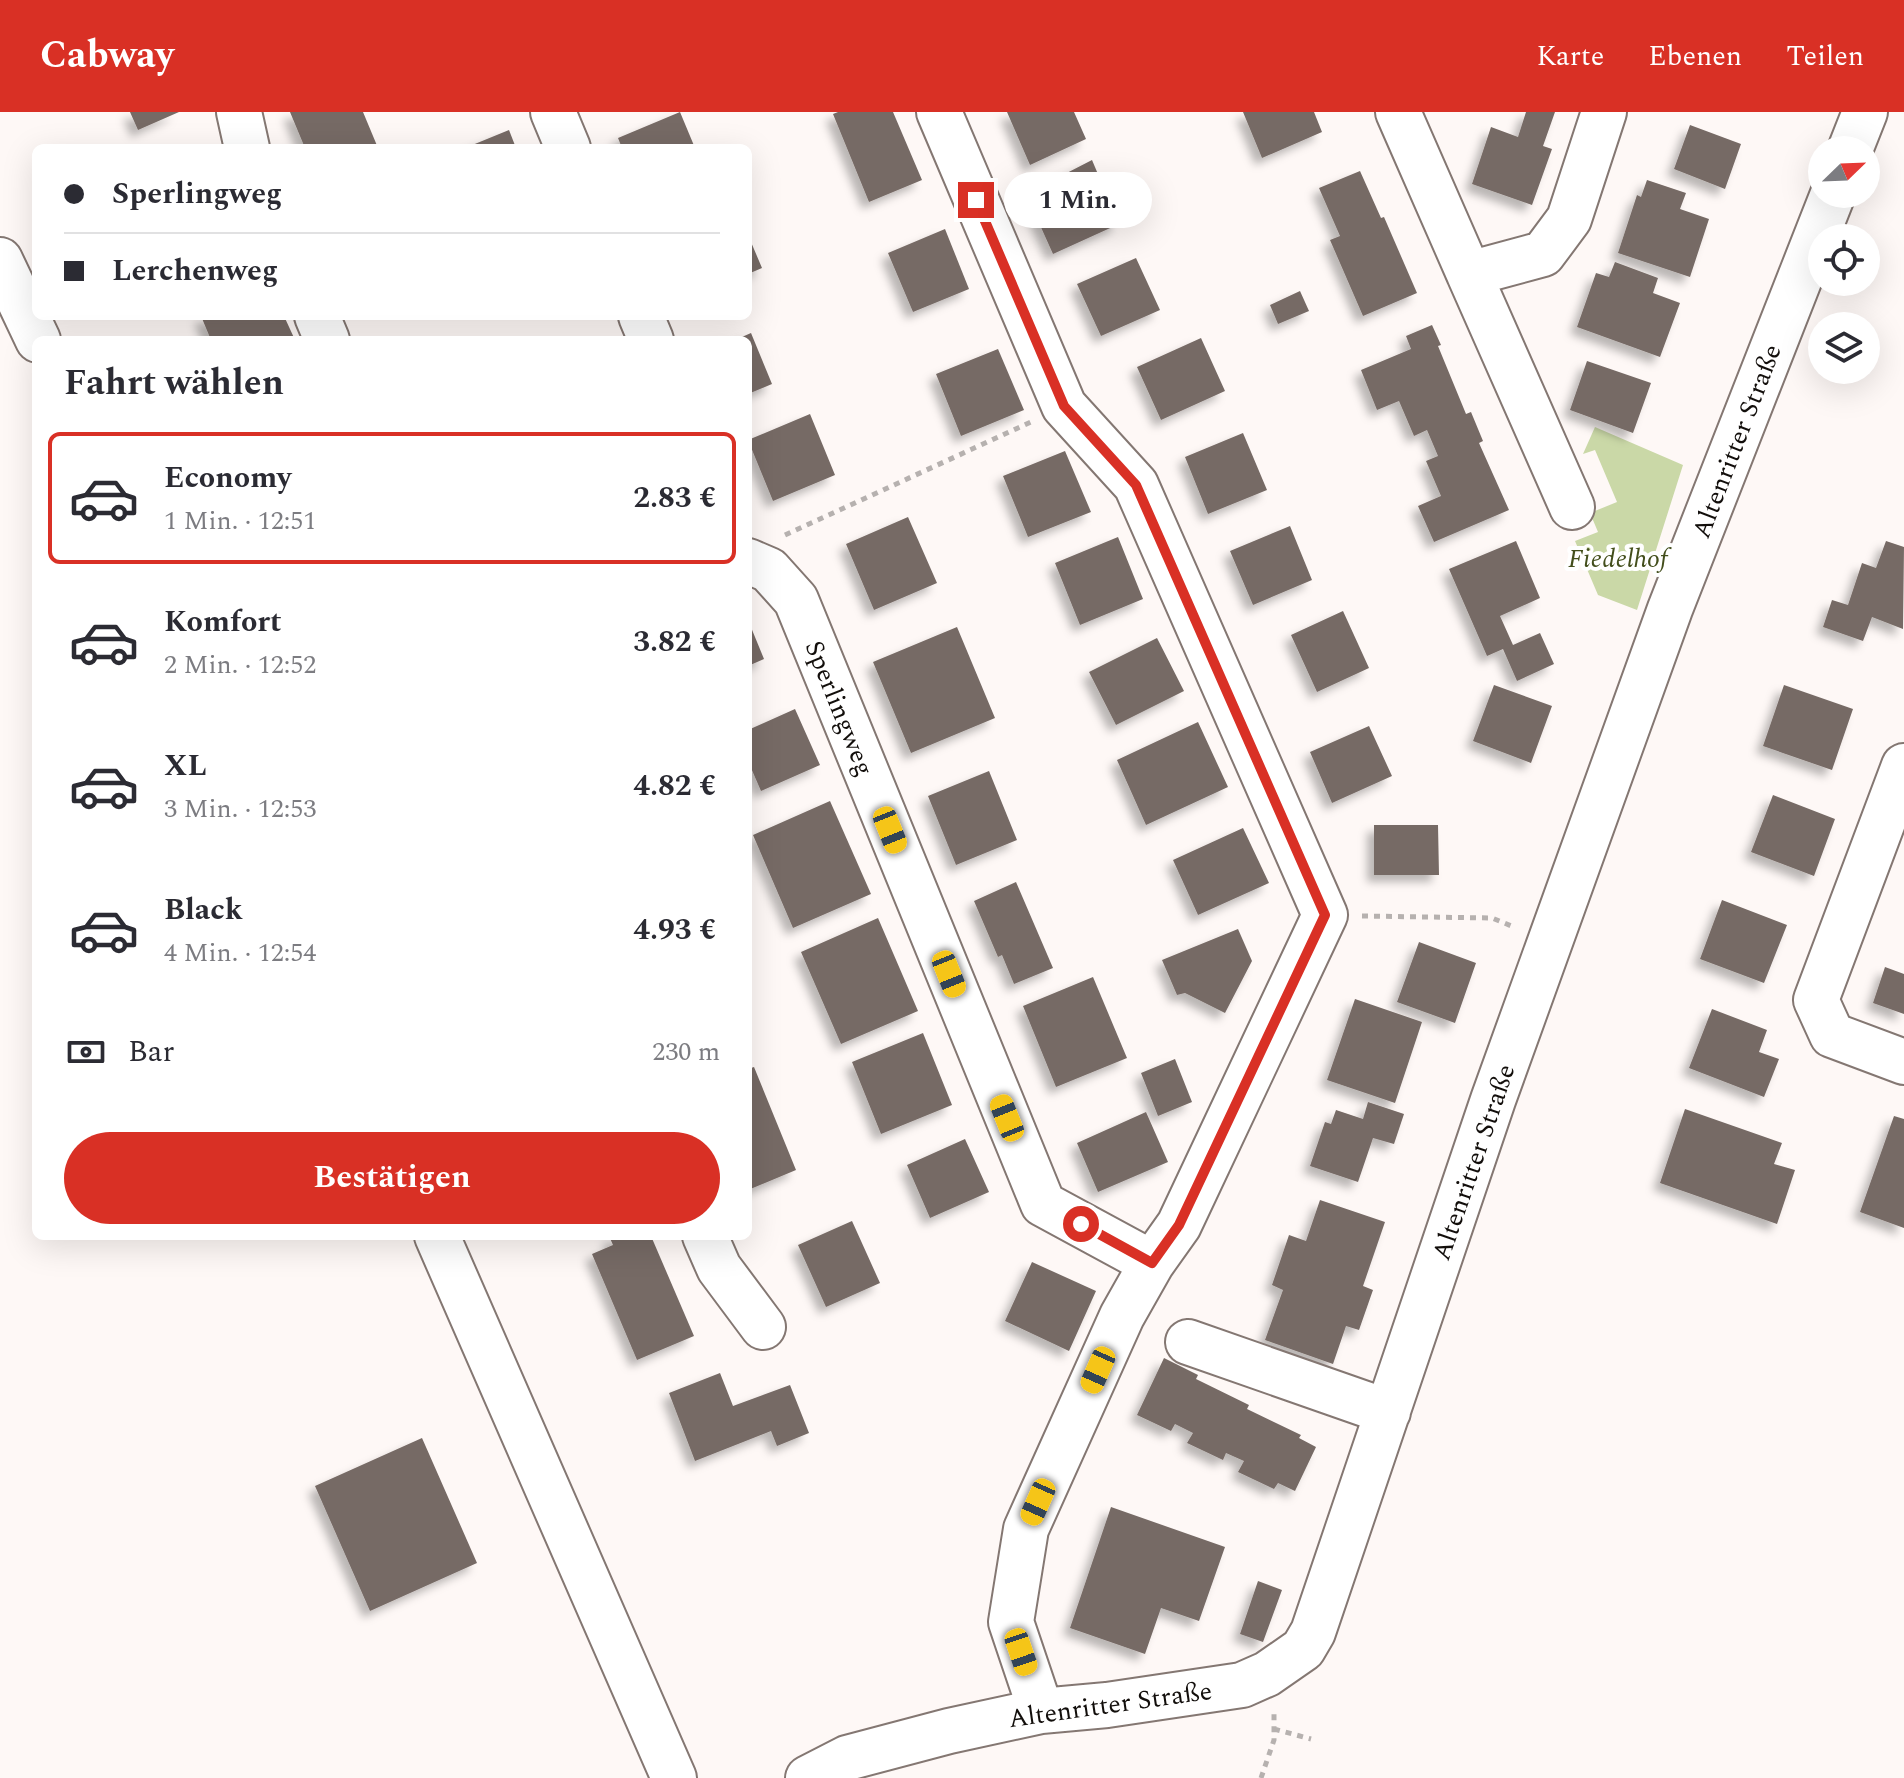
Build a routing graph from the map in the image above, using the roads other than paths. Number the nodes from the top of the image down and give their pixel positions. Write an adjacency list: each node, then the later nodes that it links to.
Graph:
1 (239, 112): 8 (street)
2 (553, 112): 9 (street)
3 (939, 112): 20 (street)
4 (1398, 112): 12 (street)
5 (1604, 112): 12 (street)
6 (1865, 112): 7 (street)
7 (1856, 136)
8 (246, 144)
9 (566, 144)
10 (1828, 208): 23 (street, Altenritter Straße)
11 (3, 260): 13 (street)
12 (1469, 274): 14 (street)
13 (36, 336)
14 (1572, 507)
15 (762, 550): 20 (street, Sperlingweg)
16 (1904, 766): 17 (street)
17 (1904, 1062)
18 (439, 1240): 25 (street)
19 (707, 1240): 21 (street)
20 (1152, 1263): 24 (street)
21 (763, 1327)
22 (1188, 1342): 23 (street)
23 (1388, 1412): 24 (street, Altenritter Straße)
24 (1041, 1711): 26 (street, Altenritter Straße)
25 (674, 1778)
26 (808, 1778)

